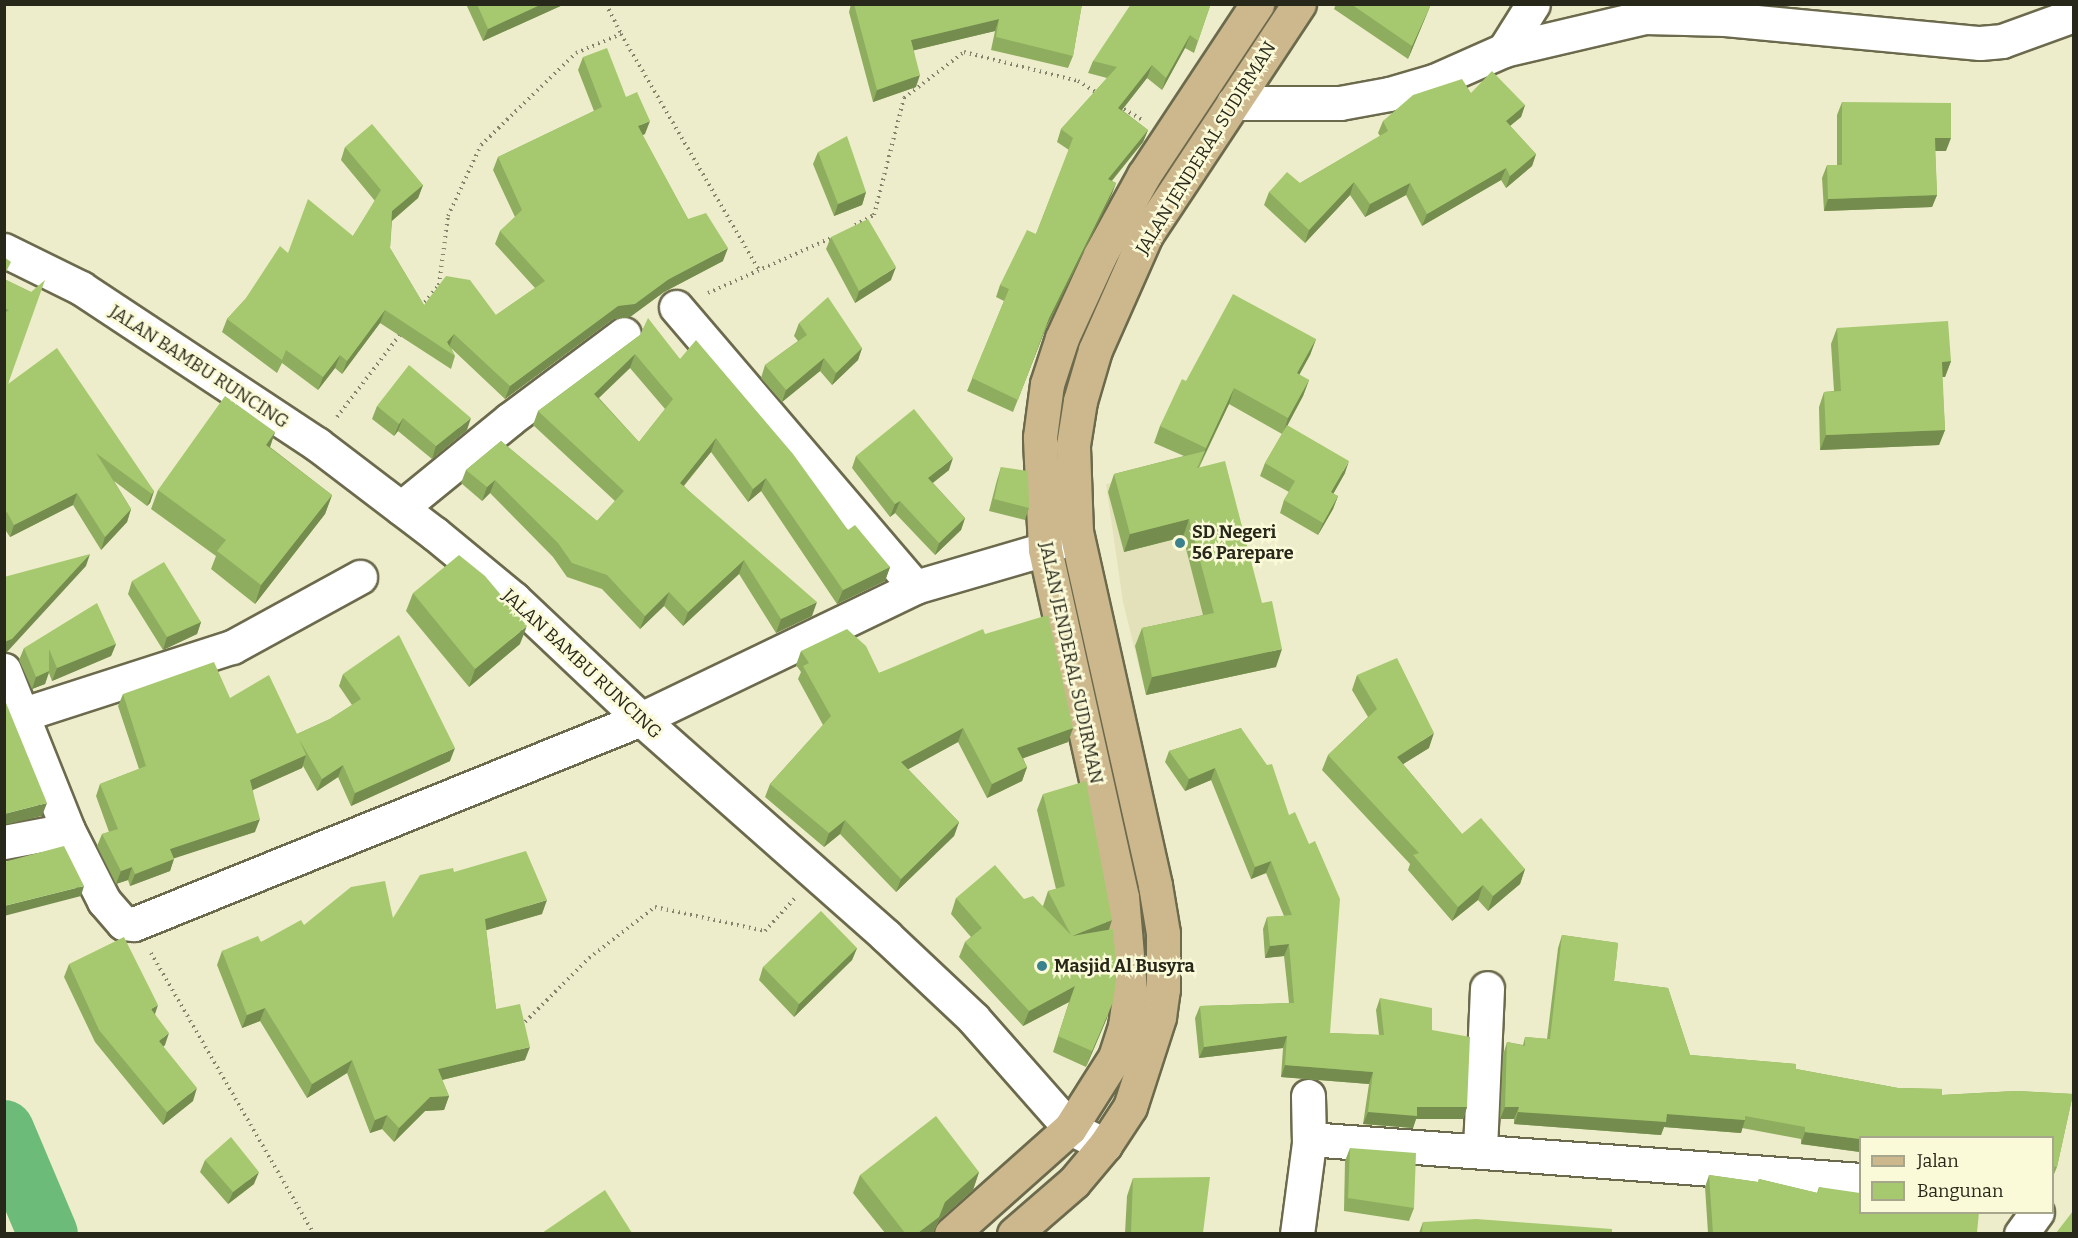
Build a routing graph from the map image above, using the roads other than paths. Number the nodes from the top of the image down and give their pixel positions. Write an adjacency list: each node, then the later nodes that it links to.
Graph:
1 (1257, 4): 12 (main road, JALAN JENDERAL SUDIRMAN)
2 (1299, 4): 6 (main road, JALAN JENDERAL SUDIRMAN)
3 (1533, 4): 5 (street)
4 (2073, 15): 5 (street)
5 (1504, 50): 6 (street)
6 (1233, 103): 11 (main road, JALAN JENDERAL SUDIRMAN)
7 (4, 250): 10 (street, JALAN BAMBU RUNCING)
8 (676, 307): 14 (street)
9 (624, 334): 10 (street)
10 (401, 508): 17 (street, JALAN BAMBU RUNCING)
11 (1076, 533): 12 (street); 24 (main road, JALAN JENDERAL SUDIRMAN)
12 (1045, 549): 14 (street); 22 (main road, JALAN JENDERAL SUDIRMAN)
13 (360, 577): 16 (street)
14 (915, 587): 17 (street)
15 (4, 670): 16 (street)
16 (24, 714): 18 (street)
17 (641, 719): 18 (street); 22 (street, JALAN BAMBU RUNCING)
18 (68, 830): 19 (street)
19 (4, 842)
20 (1487, 988): 25 (street)
21 (1308, 1096): 23 (street)
22 (1070, 1128): 24 (street, JALAN BAMBU RUNCING); 28 (main road, JALAN JENDERAL SUDIRMAN)
23 (1309, 1143): 25 (street); 30 (street)
24 (1105, 1145): 29 (main road, JALAN JENDERAL SUDIRMAN)
25 (1479, 1149): 26 (street)
26 (1859, 1180)
27 (2035, 1214): 31 (street)
28 (951, 1233)
29 (1014, 1233)
30 (1297, 1233)
31 (2021, 1233)

